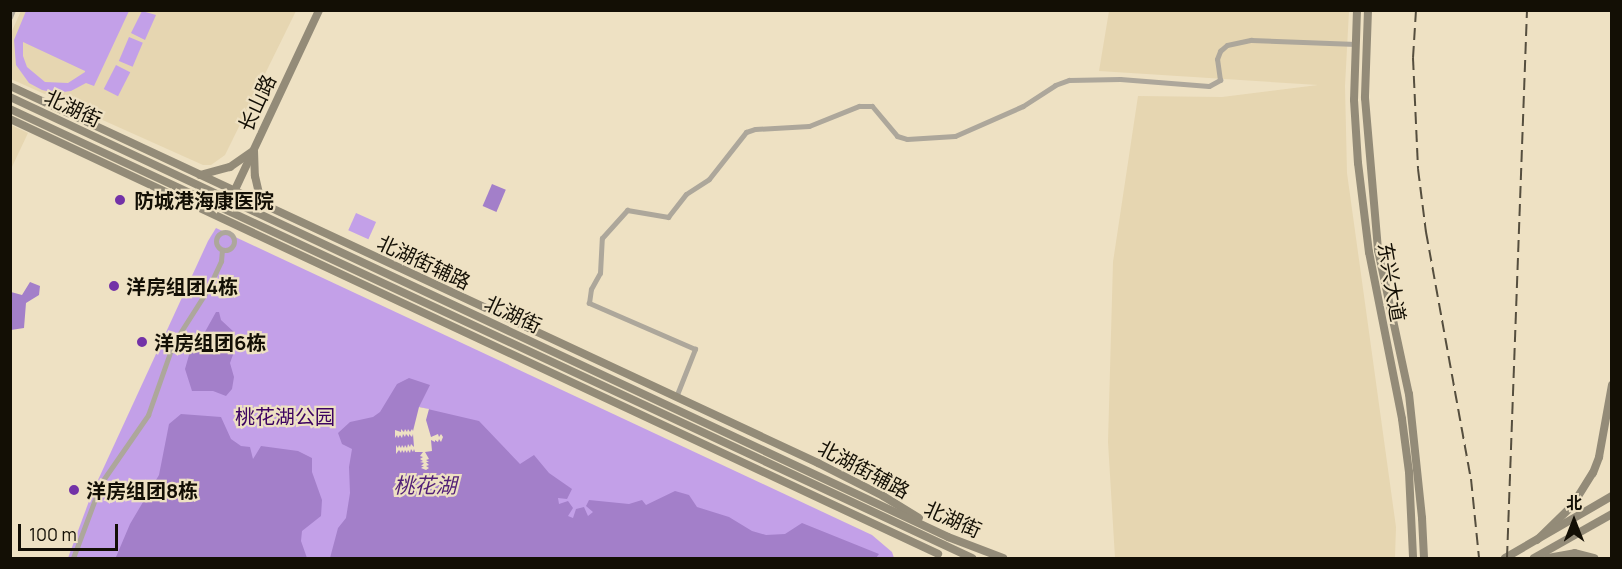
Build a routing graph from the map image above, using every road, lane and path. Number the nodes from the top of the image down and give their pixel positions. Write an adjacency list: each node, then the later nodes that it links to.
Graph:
1 (13, 10): 5 (street)
2 (319, 10): 13 (main road, 长山路)
3 (1357, 10): 6 (main road, 东兴大道)
4 (1368, 10): 40 (main road, 东兴大道)
5 (10, 17)
6 (1356, 44): 28 (street); 39 (main road, 东兴大道)
7 (10, 86): 8 (main road, 北湖街辅路)
8 (26, 93): 10 (main road); 15 (main road, 北湖街辅路)
9 (10, 98): 10 (main road, 北湖街)
10 (22, 102): 14 (main road, 北湖街)
11 (10, 109): 19 (main road, 北湖街)
12 (10, 119): 20 (main road)
13 (254, 150): 15 (main road); 16 (main road, 长山路); 18 (main road)
14 (172, 172): 15 (main road); 17 (main road, 北湖街)
15 (200, 175): 16 (main road, 北湖街辅路)
16 (234, 191): 17 (main road, 长山路); 18 (main road, 北湖街辅路)
17 (231, 200): 19 (main road, 长山路); 24 (main road, 北湖街)
18 (270, 208): 23 (main road, 北湖街辅路)
19 (228, 211): 20 (street); 37 (main road, 北湖街)
20 (226, 220): 21 (street); 35 (main road)
21 (226, 232): 22 (street); 22 (street)
22 (222, 250): 36 (street)
23 (377, 258): 24 (main road); 25 (main road, 北湖街辅路)
24 (373, 267): 26 (main road, 北湖街)
25 (612, 368): 26 (main road); 28 (main road, 北湖街辅路)
26 (608, 377): 30 (main road, 北湖街)
27 (1611, 385): 34 (main road)
28 (675, 398): 29 (main road, 北湖街辅路)
29 (709, 414): 30 (main road); 33 (main road, 北湖街辅路)
30 (704, 422): 33 (main road, 北湖街)
31 (1611, 496): 34 (main road)
32 (1611, 514): 42 (main road)
33 (948, 537): 38 (main road, 北湖街)
34 (1537, 540): 41 (main road)
35 (938, 554)
36 (73, 558)
37 (972, 558)
38 (1003, 558)
39 (1413, 558)
40 (1424, 558)
41 (1505, 558)
42 (1534, 558)
43 (1548, 558): 44 (main road)
44 (1594, 558)

